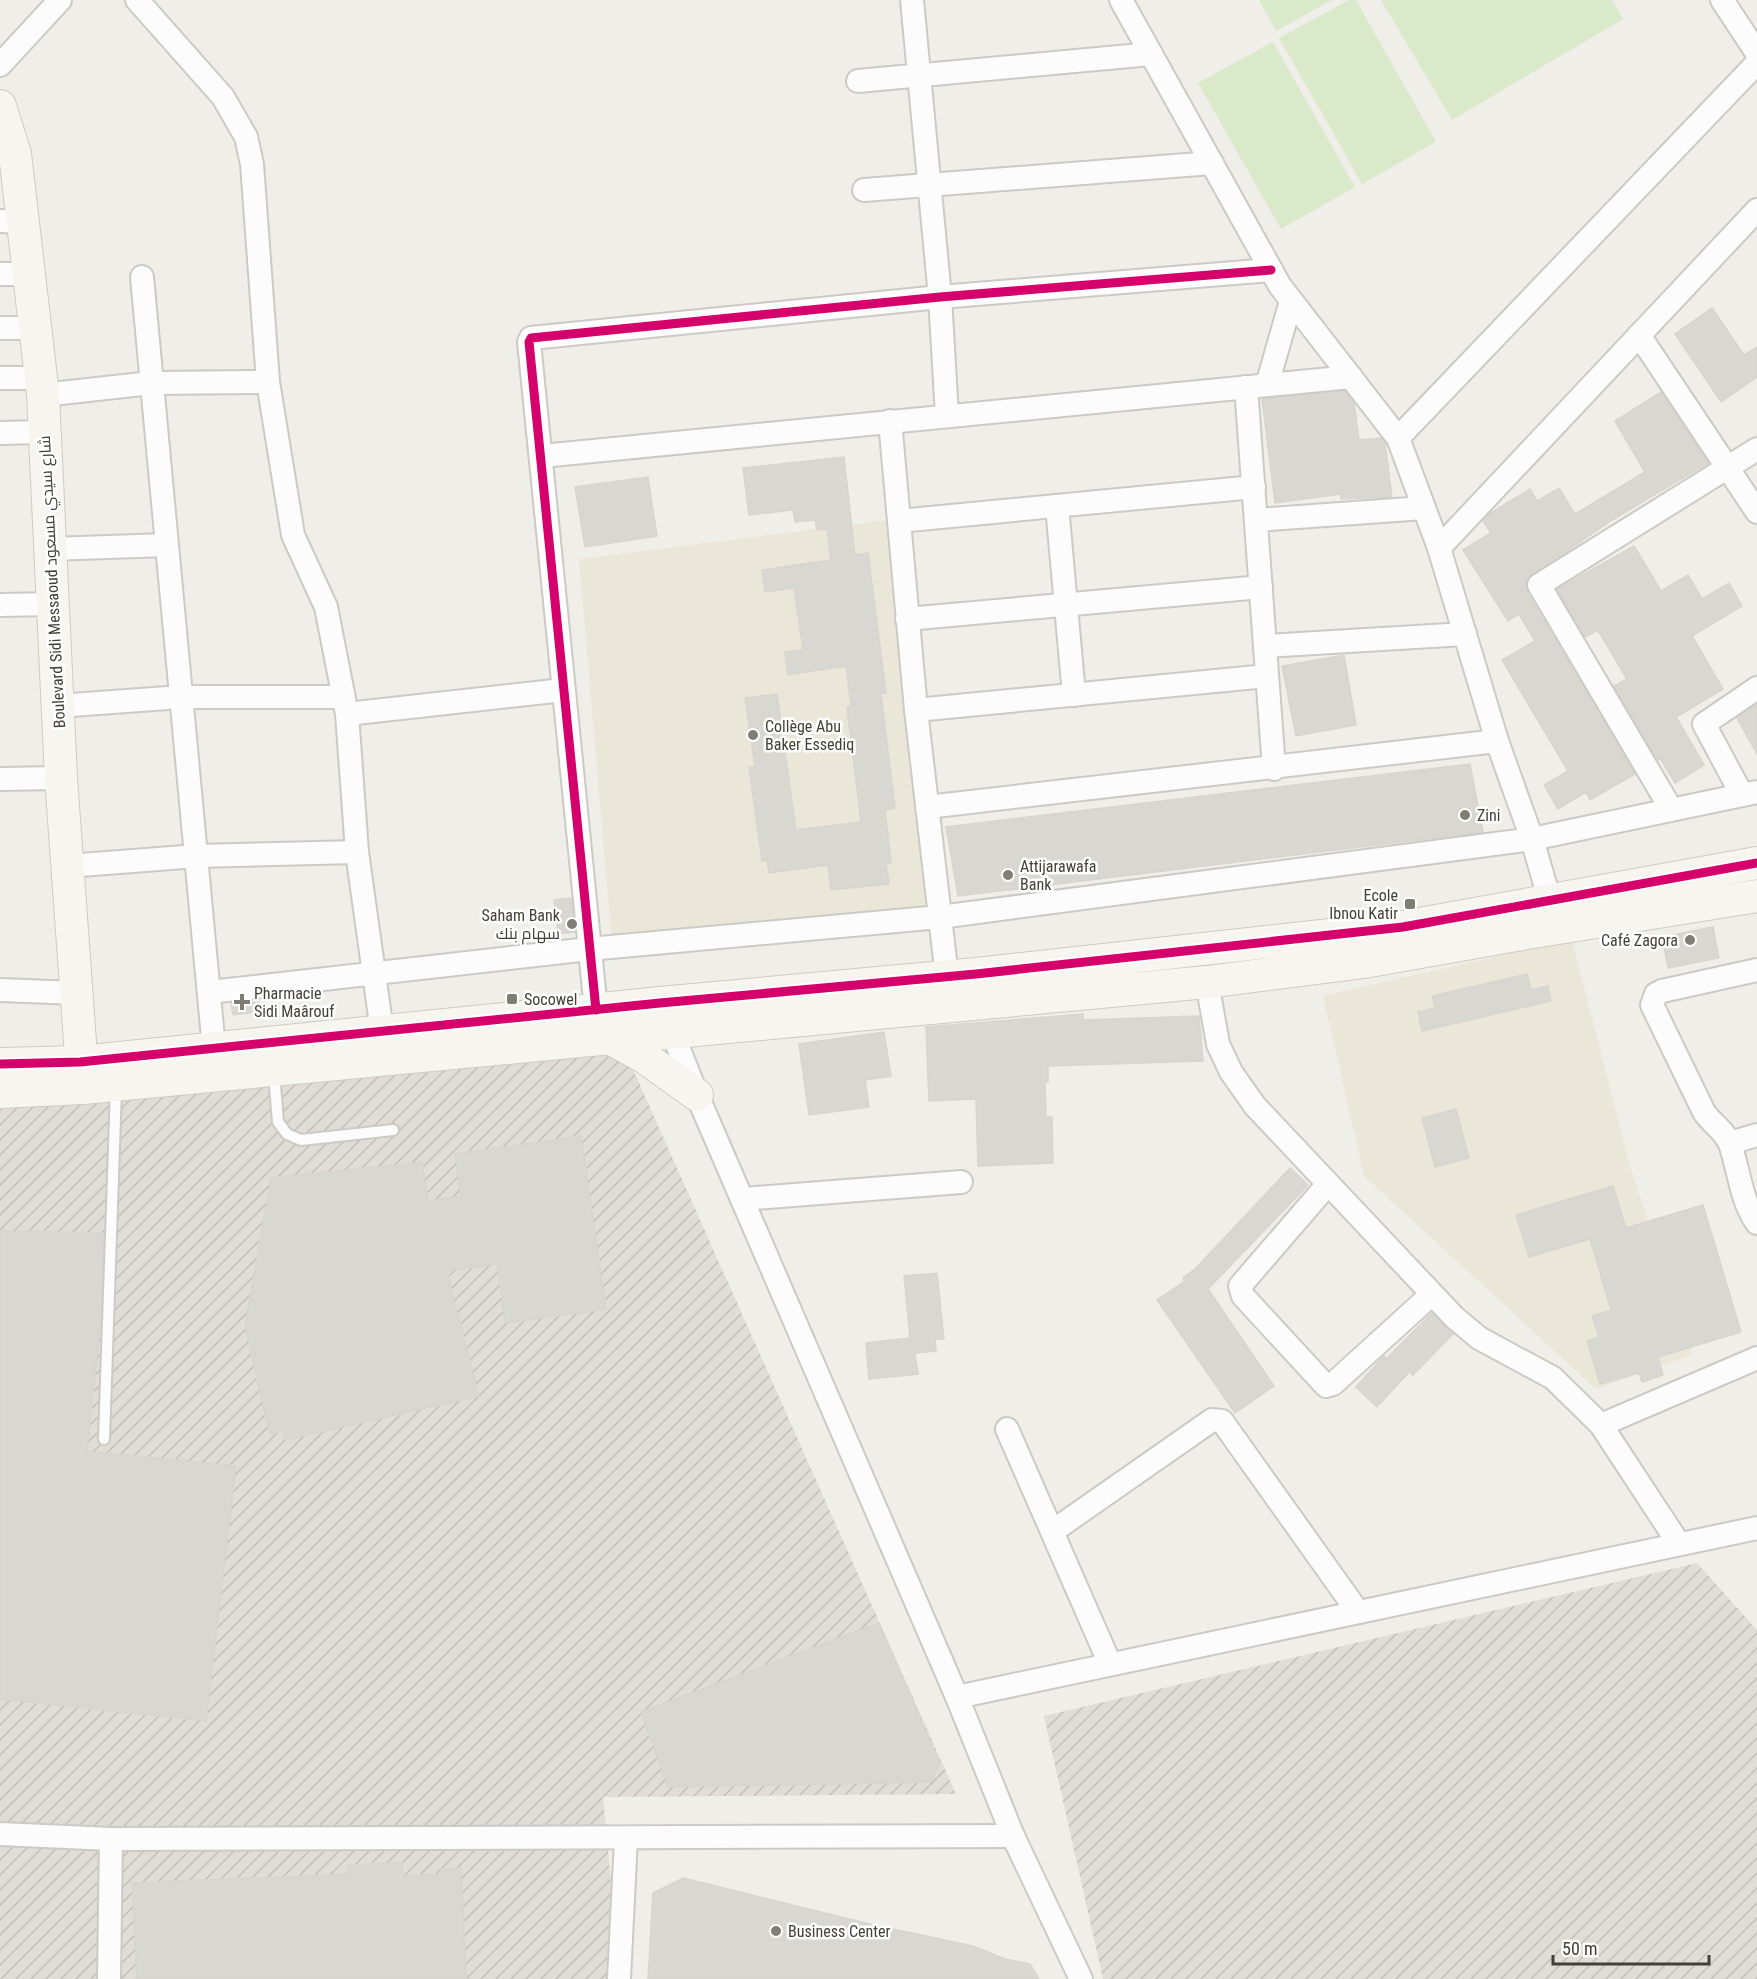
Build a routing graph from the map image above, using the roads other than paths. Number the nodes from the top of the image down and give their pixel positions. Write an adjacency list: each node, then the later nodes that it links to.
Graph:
1 (60, 0): 9 (street)
2 (137, 0): 29 (street)
3 (912, 0): 10 (street)
4 (1120, 0): 7 (street)
5 (1722, 0): 6 (street)
6 (1757, 53)
7 (1151, 54): 10 (street); 14 (street)
8 (1757, 63): 37 (street)
9 (0, 65)
10 (920, 75): 11 (street); 15 (street)
11 (858, 81)
12 (0, 106): 13 (street, Boulevard Sidi Messaoud شارع سيدي مسعود)
13 (8, 154): 18 (street, Boulevard Sidi Messaoud شارع سيدي مسعود)
14 (1212, 163): 15 (street); 19 (street)
15 (930, 185): 16 (street); 22 (street)
16 (864, 190)
17 (1757, 210): 26 (street)
18 (11, 221): 20 (street, Boulevard Sidi Messaoud شارع سيدي مسعود)
19 (1271, 270): 22 (street); 23 (street)
20 (14, 274): 25 (street, Boulevard Sidi Messaoud شارع سيدي مسعود)
21 (142, 277): 30 (street)
22 (940, 297): 33 (street); 39 (street)
23 (1291, 302): 27 (street); 32 (street)
24 (0, 328): 25 (street)
25 (34, 328): 31 (street, Boulevard Sidi Messaoud شارع سيدي مسعود)
26 (1639, 335): 40 (street); 48 (street)
27 (1351, 377): 32 (street); 37 (street)
28 (0, 378): 31 (street)
29 (268, 382): 30 (street); 63 (street)
30 (151, 383): 31 (street); 47 (street)
31 (41, 386): 35 (street, Boulevard Sidi Messaoud شارع سيدي مسعود)
32 (1257, 386): 33 (street); 41 (street)
33 (947, 416): 34 (street)
34 (890, 421): 39 (street); 46 (street)
35 (44, 432): 36 (street); 49 (street, Boulevard Sidi Messaoud شارع سيدي مسعود)
36 (0, 433)
37 (1398, 438): 43 (street)
38 (1757, 449): 40 (street)
39 (542, 456): 59 (street)
40 (1728, 467): 44 (street); 71 (street)
41 (1254, 487): 42 (street); 45 (street)
42 (1057, 506): 46 (street); 53 (street)
43 (1424, 508): 45 (street); 48 (street)
44 (1757, 512)
45 (1256, 520): 50 (street)
46 (899, 521): 54 (street)
47 (166, 546): 49 (street); 61 (street)
48 (1439, 548): 55 (street)
49 (50, 549): 51 (street, Boulevard Sidi Messaoud شارع سيدي مسعود)
50 (1261, 587): 53 (street); 56 (street)
51 (53, 604): 52 (street); 62 (street, Boulevard Sidi Messaoud شارع سيدي مسعود)
52 (0, 605)
53 (1067, 605): 54 (street); 60 (street)
54 (907, 619): 64 (street)
55 (1465, 634): 56 (street); 65 (street)
56 (1264, 646): 57 (street)
57 (1267, 676): 60 (street); 66 (street)
58 (1757, 688): 69 (street)
59 (562, 690): 63 (street); 80 (street)
60 (1074, 695): 64 (street)
61 (181, 697): 62 (street); 63 (street); 74 (street)
62 (58, 706): 67 (street, Boulevard Sidi Messaoud شارع سيدي مسعود)
63 (345, 706): 73 (street)
64 (916, 710): 70 (street)
65 (1497, 741): 66 (street); 72 (street)
66 (1274, 769): 70 (street)
67 (61, 778): 68 (street); 76 (street, Boulevard Sidi Messaoud شارع سيدي مسعود)
68 (0, 779)
69 (1749, 794): 71 (street)
70 (927, 807): 79 (street)
71 (1671, 809): 72 (street)
72 (1532, 839): 78 (street); 79 (street)
73 (357, 852): 74 (street); 82 (street)
74 (197, 856): 76 (street); 86 (street)
75 (1757, 863): 78 (street)
76 (68, 866): 87 (street, Boulevard Sidi Messaoud شارع سيدي مسعود)
77 (1757, 896): 78 (street)
78 (1554, 914): 83 (street); 84 (street)
79 (940, 917): 80 (street); 83 (street)
80 (590, 949): 82 (street); 89 (street)
81 (1757, 970): 100 (street)
82 (373, 974): 86 (street); 90 (street)
83 (947, 977): 88 (street)
84 (1207, 982): 88 (street); 102 (street)
85 (0, 990): 87 (street)
86 (210, 992): 91 (street)
87 (76, 993): 94 (street, Boulevard Sidi Messaoud شارع سيدي مسعود)
88 (666, 1017): 89 (street); 97 (street)
89 (602, 1024): 90 (street); 93 (street); 97 (street)
90 (382, 1031): 91 (street)
91 (214, 1049): 94 (street)
92 (0, 1064): 94 (street)
93 (273, 1070): 95 (street); 98 (lane)
94 (82, 1075): 95 (street); 96 (street)
95 (117, 1084): 109 (lane)
96 (0, 1092)
97 (697, 1095): 103 (street)
98 (393, 1130)
99 (1757, 1135): 100 (street)
100 (1730, 1143): 104 (street)
101 (961, 1182): 103 (street)
102 (1329, 1184): 105 (street); 105 (street)
103 (742, 1199): 115 (street)
104 (1757, 1223)
105 (1432, 1294): 107 (street)
106 (1757, 1358): 107 (street)
107 (1601, 1425): 112 (street)
108 (1007, 1429): 111 (street)
109 (104, 1439)
110 (1757, 1528): 112 (street)
111 (1053, 1531): 113 (street); 114 (street)
112 (1679, 1544): 113 (street)
113 (1358, 1612): 114 (street)
114 (1110, 1664): 115 (street)
115 (957, 1697): 117 (street)
116 (0, 1834): 119 (street)
117 (1013, 1836): 118 (street); 122 (street)
118 (626, 1838): 119 (street); 121 (street)
119 (111, 1839): 120 (street)
120 (109, 1979)
121 (619, 1979)
122 (1081, 1979)

